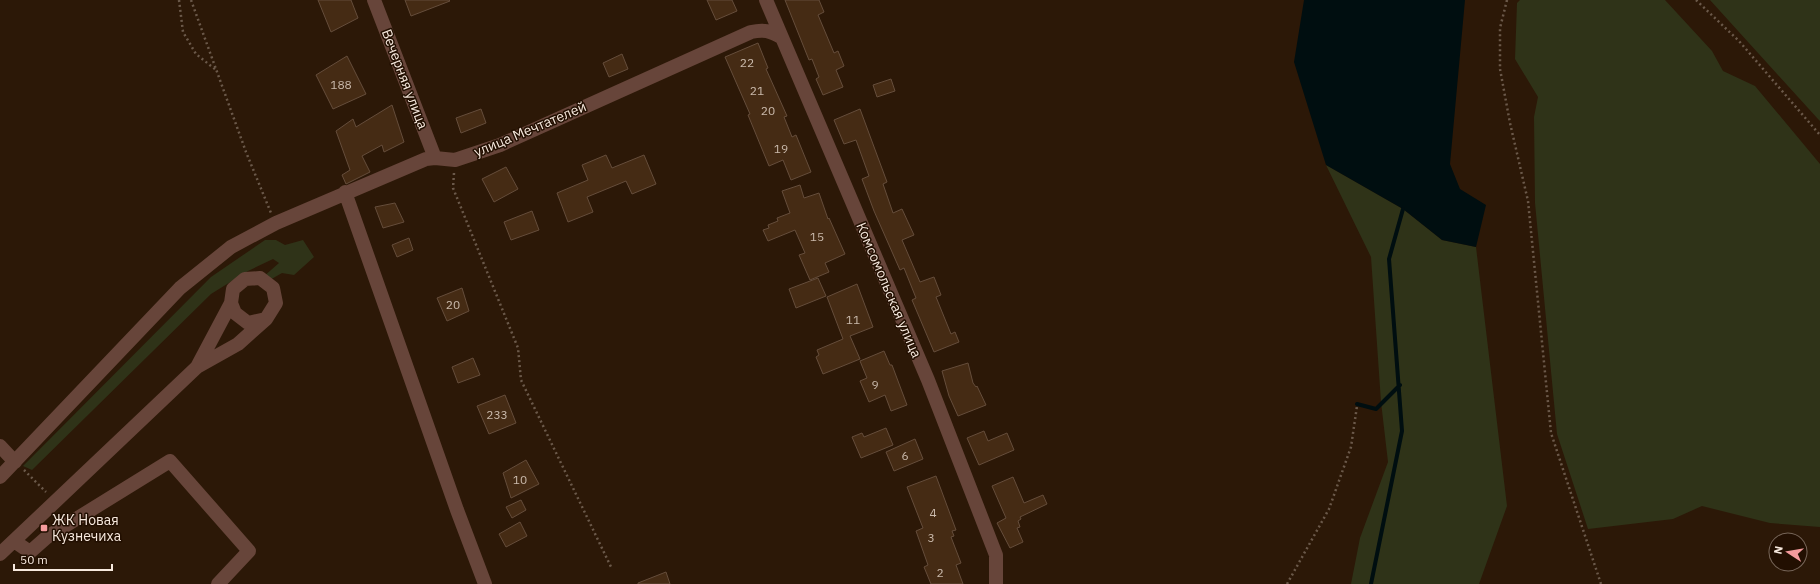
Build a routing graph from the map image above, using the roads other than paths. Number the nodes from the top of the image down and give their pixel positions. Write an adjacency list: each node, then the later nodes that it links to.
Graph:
1 (374, 0): 5 (street, Вечерняя улица)
2 (766, 1): 3 (street); 4 (street, Комсомольская улица)
3 (751, 32): 4 (street, улица Мечтателей); 5 (street, улица Мечтателей)
4 (782, 37): 17 (street, Комсомольская улица)
5 (435, 158): 6 (street, улица Мечтателей)
6 (345, 192): 11 (street, улица Мечтателей); 16 (street)
7 (230, 303): 8 (street); 8 (street); 9 (street)
8 (266, 319): 9 (street)
9 (197, 367): 13 (street)
10 (0, 446): 11 (street)
11 (15, 462): 12 (street, улица Мечтателей)
12 (0, 477)
13 (14, 541): 14 (street); 15 (street)
14 (0, 554)
15 (218, 584)
16 (486, 584)
17 (996, 584)

